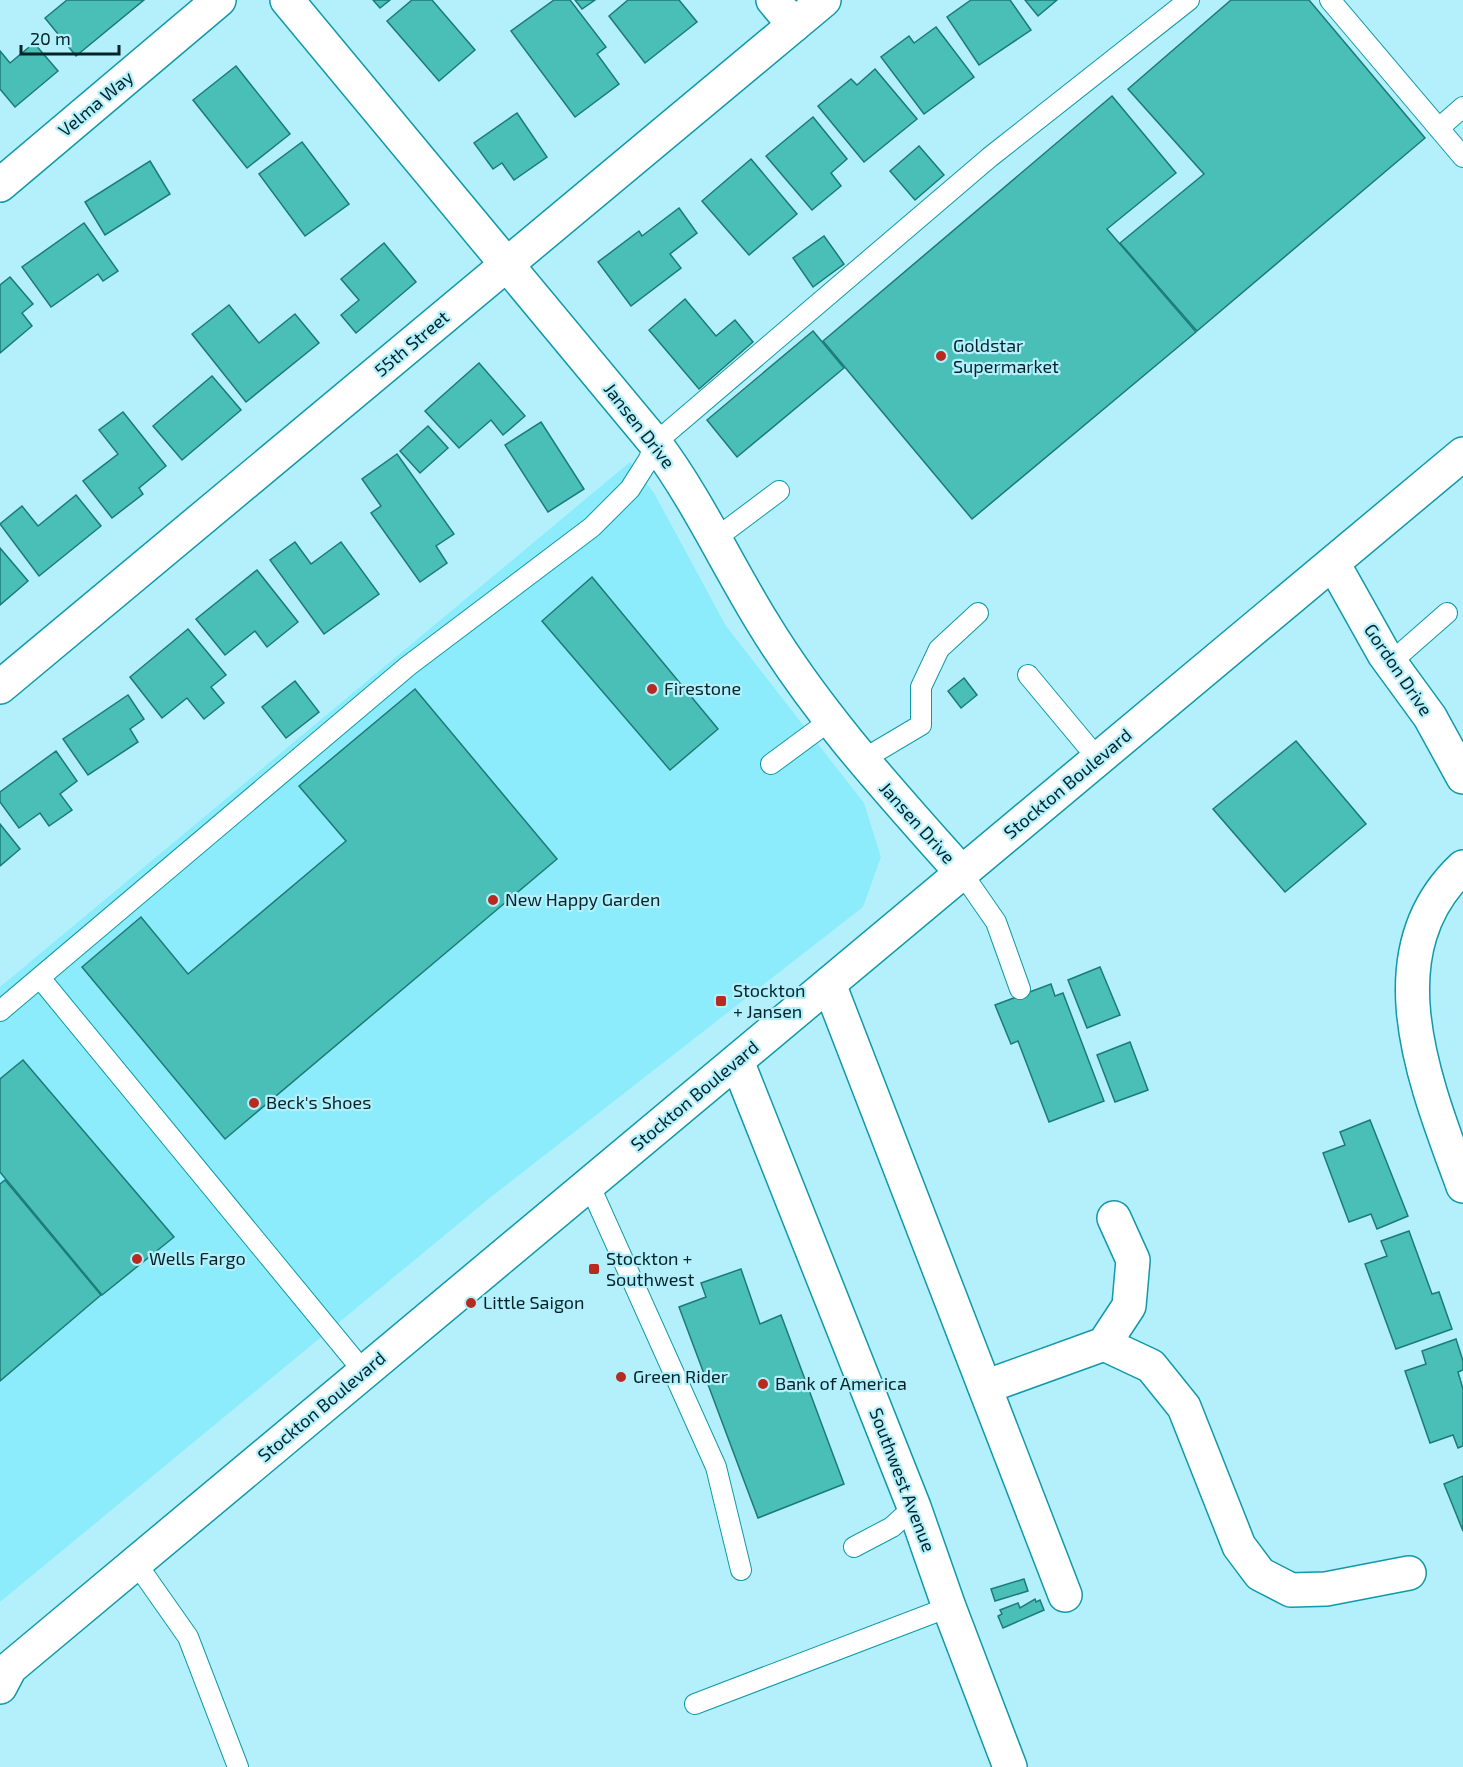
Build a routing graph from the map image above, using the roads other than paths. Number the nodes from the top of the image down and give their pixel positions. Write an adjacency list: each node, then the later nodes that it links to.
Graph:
1 (219, 0): 11 (street, Velma Way)
2 (287, 0): 12 (street, Jansen Drive)
3 (773, 0): 7 (street)
4 (824, 0): 7 (street, 55th Street)
5 (1189, 0): 13 (lane)
6 (1330, 0): 9 (lane)
7 (794, 25): 12 (street, 55th Street)
8 (1463, 107): 9 (lane)
9 (1439, 128): 10 (lane)
10 (1463, 157)
11 (0, 185)
12 (508, 265): 13 (street, Jansen Drive); 22 (street, 55th Street)
13 (655, 443): 16 (street, Jansen Drive); 30 (lane)
14 (1463, 454): 17 (street, Stockton Boulevard)
15 (779, 491): 16 (lane)
16 (716, 539): 23 (street, Jansen Drive)
17 (1333, 563): 20 (street, Gordon Drive); 24 (street, Stockton Boulevard)
18 (978, 613): 25 (lane)
19 (1448, 613): 20 (lane)
20 (1390, 663): 27 (street, Gordon Drive)
21 (1028, 675): 24 (lane)
22 (0, 687)
23 (832, 719): 25 (street, Jansen Drive); 26 (lane)
24 (1098, 759): 29 (street, Stockton Boulevard)
25 (862, 760): 29 (street, Jansen Drive)
26 (771, 764)
27 (1463, 777)
28 (1463, 867): 36 (street)
29 (962, 873): 31 (street, Stockton Boulevard); 32 (lane)
30 (40, 978): 33 (lane); 39 (lane)
31 (829, 984): 34 (street, Stockton Boulevard); 40 (street)
32 (1020, 989)
33 (0, 1011)
34 (737, 1061): 35 (street, Stockton Boulevard); 41 (street, Southwest Avenue)
35 (589, 1184): 39 (street, Stockton Boulevard); 44 (lane)
36 (1463, 1186)
37 (1114, 1218): 38 (street)
38 (1104, 1344): 40 (street); 45 (street)
39 (364, 1372): 43 (street, Stockton Boulevard)
40 (985, 1387): 46 (street)
41 (914, 1507): 42 (lane); 47 (street, Southwest Avenue)
42 (854, 1546)
43 (136, 1563): 48 (street, Stockton Boulevard); 50 (lane)
44 (741, 1570)
45 (1409, 1573)
46 (1065, 1594)
47 (949, 1607): 49 (lane); 51 (street, Southwest Avenue)
48 (3, 1671)
49 (695, 1704)
50 (238, 1767)
51 (1010, 1767)

